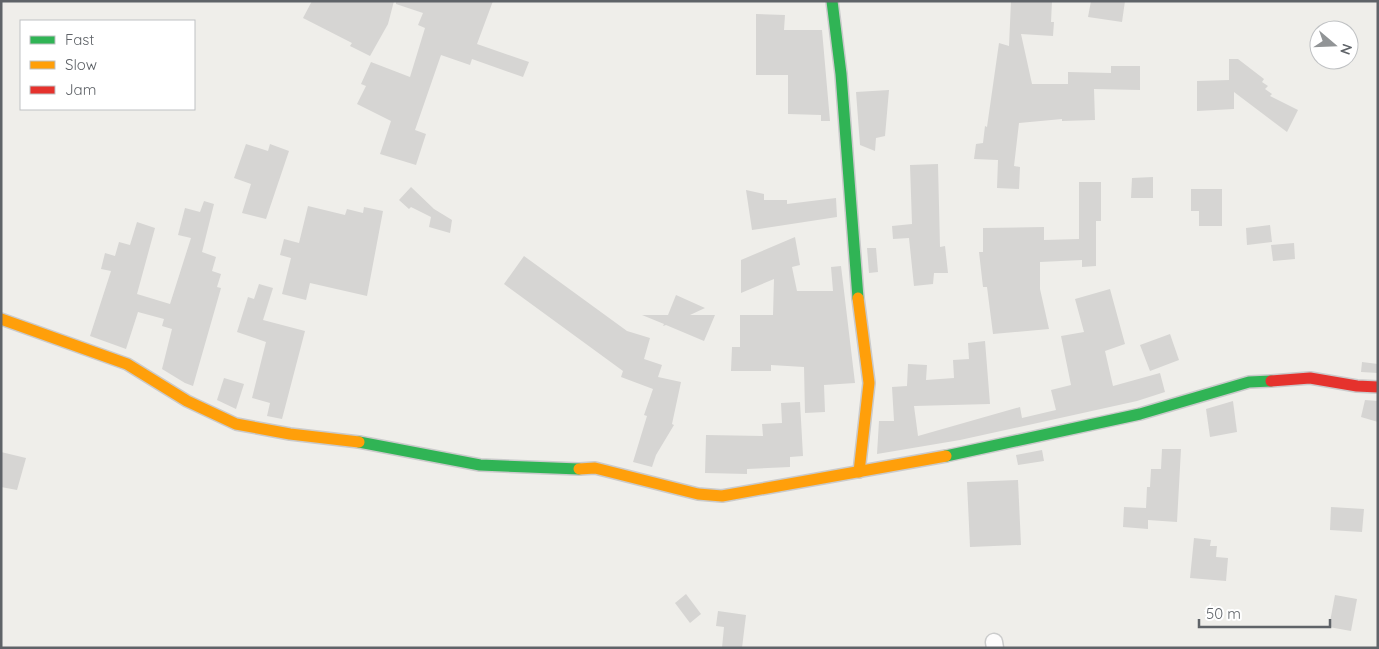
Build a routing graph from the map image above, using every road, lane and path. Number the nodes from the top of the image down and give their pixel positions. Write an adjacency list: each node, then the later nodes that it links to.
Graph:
1 (832, 1): 4 (street)
2 (1, 319): 4 (street)
3 (1378, 387): 4 (street)
4 (859, 472)

